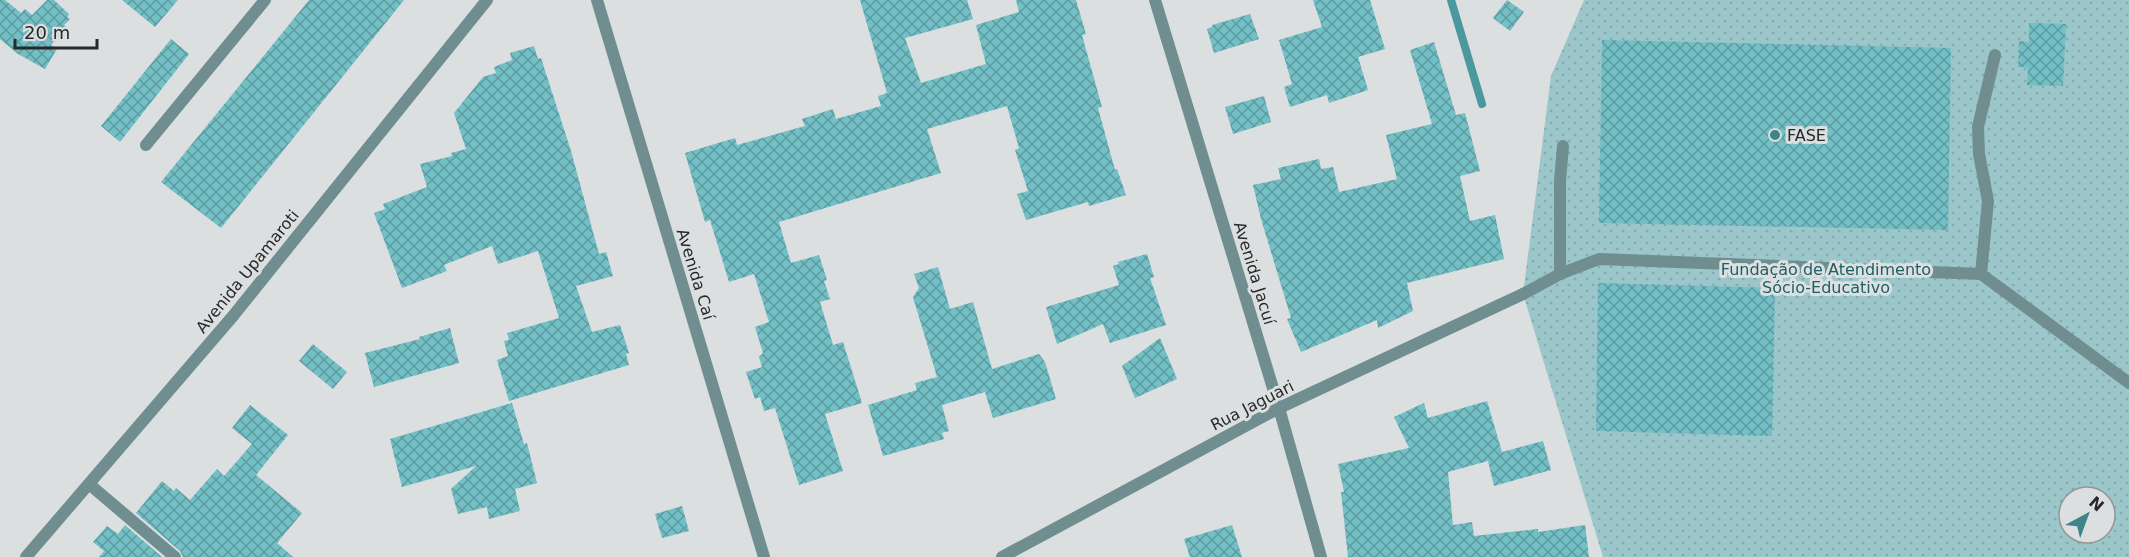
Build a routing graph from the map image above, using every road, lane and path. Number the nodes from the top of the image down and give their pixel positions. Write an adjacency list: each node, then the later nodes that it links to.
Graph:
1 (265, 0): 6 (street)
2 (487, 0): 12 (street, Avenida Upamaroti)
3 (597, 0): 15 (street, Avenida Caí)
4 (1155, 0): 11 (street, Avenida Jacuí)
5 (1995, 55): 9 (street)
6 (147, 145)
7 (1563, 146): 8 (street)
8 (1560, 274): 9 (street, Rua Jaguari); 11 (street, Rua Jaguari)
9 (1981, 274): 10 (street)
10 (2129, 383)
11 (1279, 408): 16 (street, Rua Jaguari); 17 (street, Avenida Jacuí)
12 (89, 484): 13 (street, Avenida Upamaroti); 14 (street)
13 (26, 557)
14 (175, 557)
15 (764, 557)
16 (1002, 557)
17 (1321, 557)

